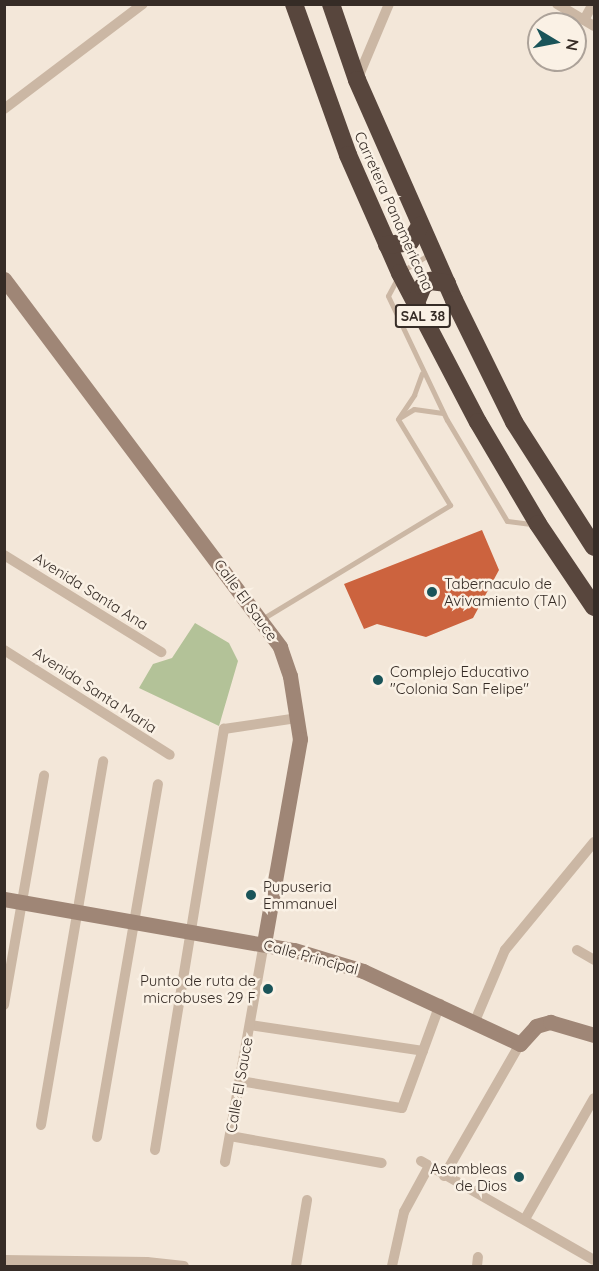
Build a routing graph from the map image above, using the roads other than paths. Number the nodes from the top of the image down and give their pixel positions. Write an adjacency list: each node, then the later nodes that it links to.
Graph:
1 (143, 4): 8 (street)
2 (294, 4): 10 (highway, Carretera Panamericana / SAL 38)
3 (331, 4): 7 (highway, Carretera Panamericana / SAL 38)
4 (389, 4): 7 (street)
5 (557, 4): 6 (street)
6 (570, 12)
7 (357, 80): 9 (highway, Carretera Panamericana / SAL 38)
8 (4, 109)
9 (420, 226): 10 (highway); 11 (highway, Carretera Panamericana / SAL 38)
10 (387, 244): 12 (highway, Carretera Panamericana / SAL 38)
11 (432, 252): 12 (lane); 14 (highway, Carretera Panamericana / SAL 38)
12 (400, 273): 15 (highway, Carretera Panamericana / SAL 38); 16 (lane)
13 (4, 279): 25 (street, Calle El Sauce)
14 (447, 283): 15 (highway); 19 (highway, Carretera Panamericana / SAL 38)
15 (416, 303): 20 (highway, Carretera Panamericana / SAL 38)
16 (422, 373): 17 (lane); 18 (lane)
17 (443, 412): 18 (lane); 20 (lane)
18 (398, 419): 25 (lane)
19 (560, 496): 21 (street); 22 (highway, Carretera Panamericana / SAL 38)
20 (538, 524): 24 (highway, Carretera Panamericana / SAL 38)
21 (594, 538)
22 (594, 547)
23 (4, 555): 27 (street, Avenida Santa Ana)
24 (594, 607)
25 (262, 619): 28 (street, Calle El Sauce)
26 (4, 650): 29 (street, Avenida Santa Maria)
27 (162, 652)
28 (298, 718): 38 (street); 39 (street, Calle El Sauce)
29 (170, 755)
30 (103, 761): 36 (street)
31 (44, 776): 35 (street)
32 (158, 784): 37 (street)
33 (594, 842): 44 (street)
34 (4, 899): 35 (street, Calle Principal)
35 (22, 902): 36 (street, Calle Principal); 43 (street)
36 (78, 911): 37 (street, Calle Principal); 51 (street)
37 (134, 920): 38 (street, Calle Principal); 53 (street)
38 (193, 931): 39 (street, Calle Principal); 54 (street)
39 (264, 944): 42 (street, Calle Principal); 45 (street, Calle El Sauce)
40 (577, 950): 41 (street)
41 (594, 960)
42 (440, 1004): 44 (street, Calle Principal); 48 (street)
43 (4, 1005)
44 (475, 1021): 47 (street, Calle Principal)
45 (250, 1025): 48 (street); 49 (street, Calle El Sauce)
46 (594, 1035): 47 (street)
47 (520, 1044): 57 (street)
48 (423, 1051): 49 (street)
49 (240, 1081): 52 (street, Calle El Sauce)
50 (594, 1098): 59 (street)
51 (41, 1125)
52 (230, 1136): 55 (street, Calle El Sauce); 56 (street)
53 (97, 1137)
54 (155, 1150)
55 (225, 1162)
56 (382, 1163)
57 (444, 1176): 59 (street); 67 (street)
58 (307, 1200): 66 (street)
59 (525, 1219): 61 (street)
60 (4, 1260): 62 (street)
61 (594, 1260)
62 (41, 1264): 63 (street)
63 (97, 1264): 64 (street)
64 (147, 1264): 65 (street)
65 (184, 1266)
66 (296, 1266)
67 (392, 1266)

